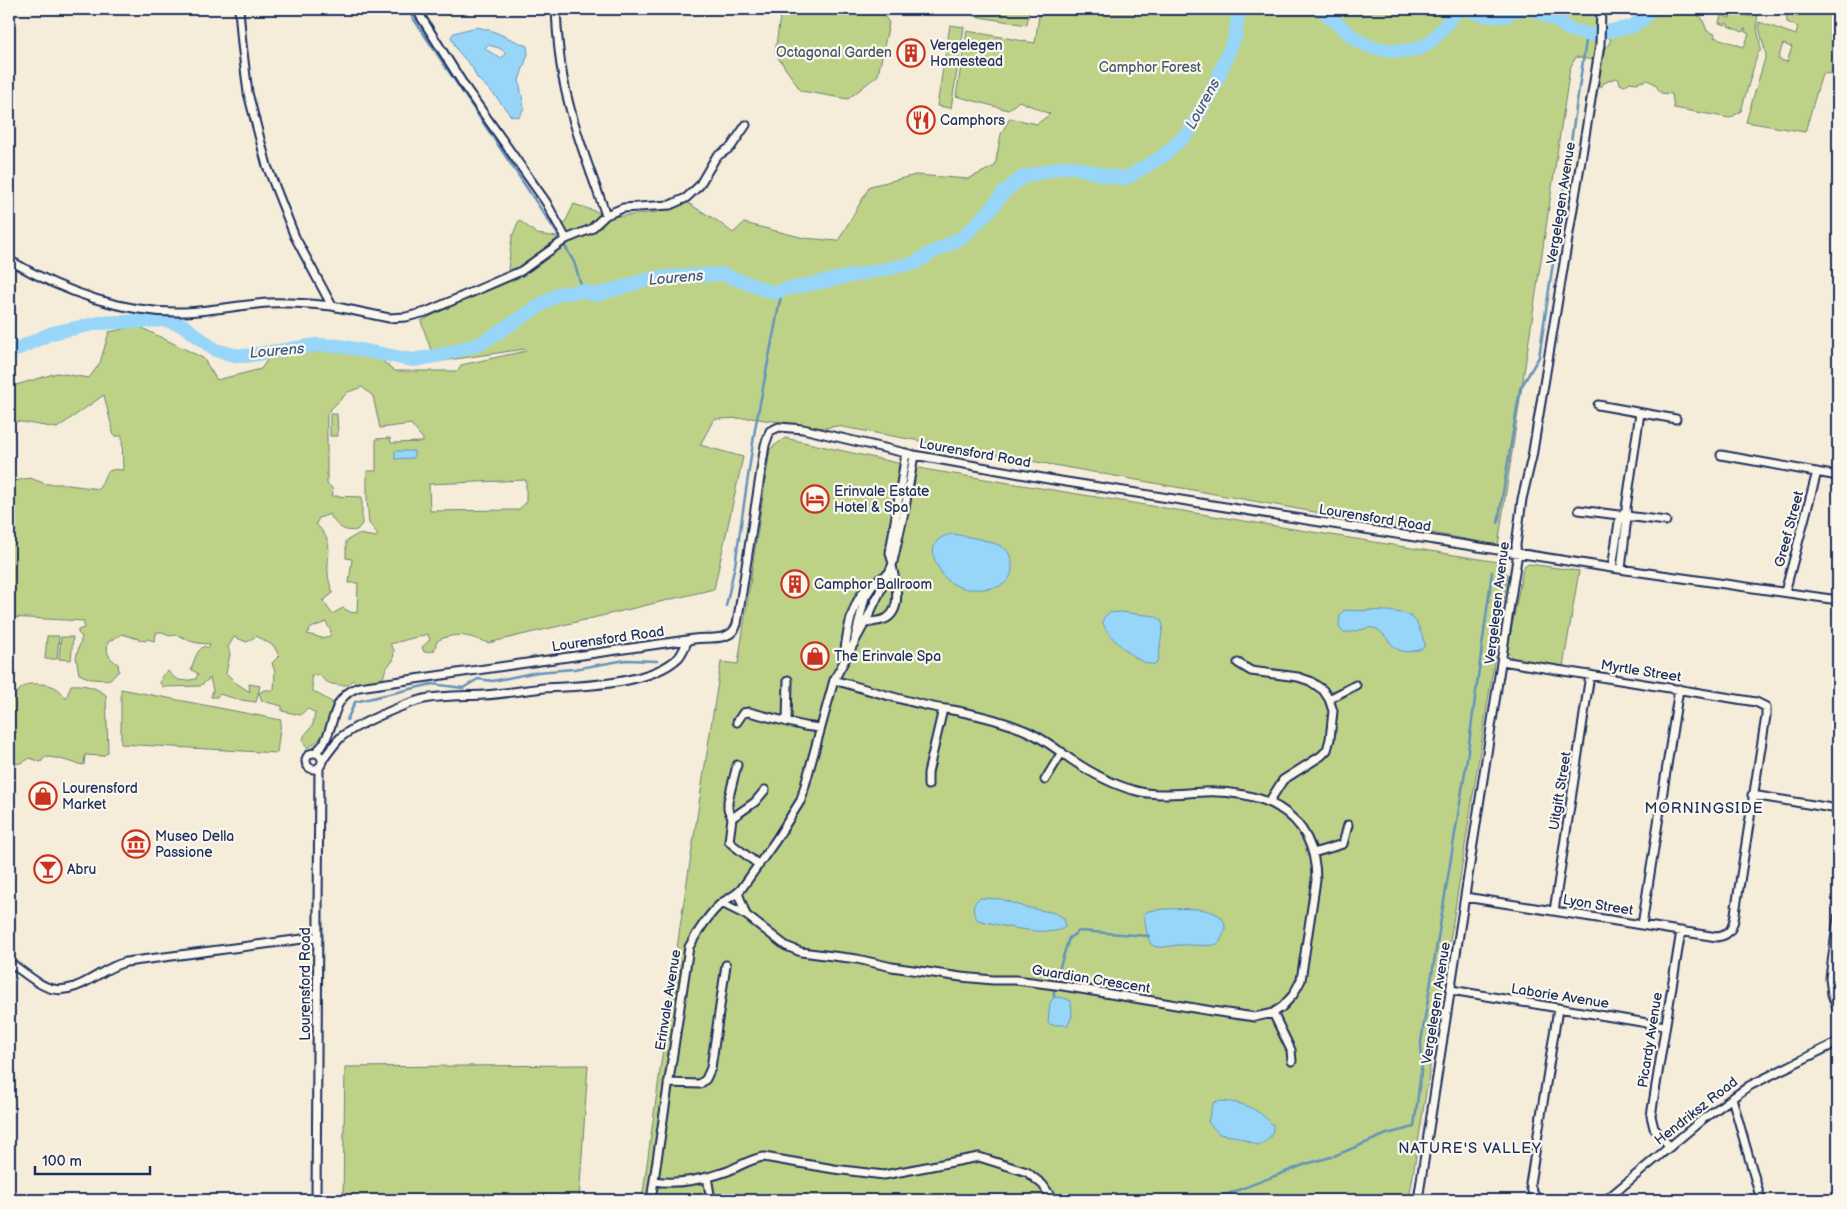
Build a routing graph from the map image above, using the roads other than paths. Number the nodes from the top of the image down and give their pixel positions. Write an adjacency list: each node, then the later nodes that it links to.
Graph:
1 (239, 9): 9 (street)
2 (416, 9): 7 (street)
3 (556, 9): 6 (street)
4 (1600, 9): 21 (street, Vergelegen Avenue)
5 (746, 125): 6 (street)
6 (606, 215): 7 (street)
7 (566, 239): 9 (street)
8 (9, 260): 9 (street)
9 (332, 306)
10 (1598, 405): 11 (street)
11 (1640, 413): 12 (street); 19 (street)
12 (1676, 419)
13 (906, 453): 14 (street, Lourensford Road); 22 (street, Erinvale Avenue); 30 (street, Lourensford Road)
14 (914, 455): 21 (street, Lourensford Road); 22 (street, Erinvale Avenue)
15 (1721, 455): 16 (street)
16 (1817, 472): 17 (street); 27 (street, Greef Street)
17 (1838, 476)
18 (1579, 510): 19 (street)
19 (1624, 517): 20 (street); 23 (street); 24 (street)
20 (1666, 521)
21 (1517, 553): 23 (street, Lourensford Road); 34 (street, Vergelegen Avenue)
22 (892, 563): 25 (street, Erinvale Avenue); 29 (street)
23 (1612, 568): 24 (street, Lourensford Road)
24 (1621, 569): 27 (street, Lourensford Road)
25 (888, 574): 26 (street); 29 (street, Erinvale Avenue)
26 (874, 582): 31 (street); 32 (street)
27 (1784, 592): 28 (street, Lourensford Road)
28 (1838, 600)
29 (864, 625): 31 (street, Erinvale Avenue)
30 (688, 640): 46 (street, Lourensford Road); 47 (street)
31 (854, 644): 32 (street, Erinvale Avenue)
32 (844, 662): 37 (street, Erinvale Avenue)
33 (1238, 662): 40 (street)
34 (1502, 662): 35 (street, Myrtle Street); 60 (street, Vergelegen Avenue)
35 (1590, 675): 39 (street, Myrtle Street); 62 (street, Uitgift Street)
36 (788, 680): 43 (street)
37 (834, 680): 41 (street); 44 (street, Erinvale Avenue)
38 (1356, 685): 40 (street)
39 (1679, 689): 52 (street, Myrtle Street); 65 (street)
40 (1329, 698): 53 (street)
41 (943, 709): 45 (street); 50 (street)
42 (737, 722): 43 (street)
43 (788, 722): 44 (street)
44 (820, 728): 58 (street, Erinvale Avenue)
45 (1062, 752): 49 (street); 53 (street)
46 (315, 753): 47 (street); 47 (street)
47 (321, 764): 67 (street, Lourensford Road)
48 (737, 765): 55 (street)
49 (1045, 780)
50 (928, 785)
51 (765, 790): 55 (street)
52 (1752, 795): 54 (street); 66 (street, Lyon Street)
53 (1269, 802): 57 (street)
54 (1838, 809)
55 (732, 818): 58 (street)
56 (1348, 825): 57 (street)
57 (1314, 853): 74 (street)
58 (759, 864): 59 (street, Erinvale Avenue)
59 (738, 893): 61 (street, Erinvale Avenue); 63 (street)
60 (1465, 897): 62 (street, Lyon Street); 71 (street, Vergelegen Avenue)
61 (722, 903): 63 (street, Guardian Crescent); 78 (street, Erinvale Avenue)
62 (1554, 911): 65 (street, Lyon Street)
63 (746, 914): 74 (street, Guardian Crescent)
64 (1838, 916): 68 (street)
65 (1642, 925): 66 (street, Lyon Street)
66 (1682, 931): 75 (street, Picardy Avenue)
67 (318, 937): 69 (street); 83 (street, Lourensford Road)
68 (1836, 943): 73 (street)
69 (9, 962)
70 (726, 966): 78 (street)
71 (1451, 990): 72 (street, Laborie Avenue); 87 (street, Vergelegen Avenue)
72 (1558, 1009): 75 (street, Laborie Avenue); 88 (street)
73 (1838, 1012)
74 (1273, 1013): 77 (street)
75 (1665, 1026): 80 (street, Picardy Avenue)
76 (1838, 1042): 79 (street, Hendriksz Road)
77 (1292, 1061)
78 (668, 1083): 82 (street, Erinvale Avenue)
79 (1732, 1098): 80 (street, Hendriksz Road); 90 (street)
80 (1670, 1147): 89 (street, Hendriksz Road)
81 (707, 1177): 82 (street); 85 (street); 86 (street)
82 (654, 1181): 84 (street, Erinvale Avenue)
83 (316, 1200)
84 (651, 1200)
85 (711, 1200)
86 (1053, 1200)
87 (1418, 1200)
88 (1538, 1200)
89 (1606, 1200)
90 (1761, 1200)

